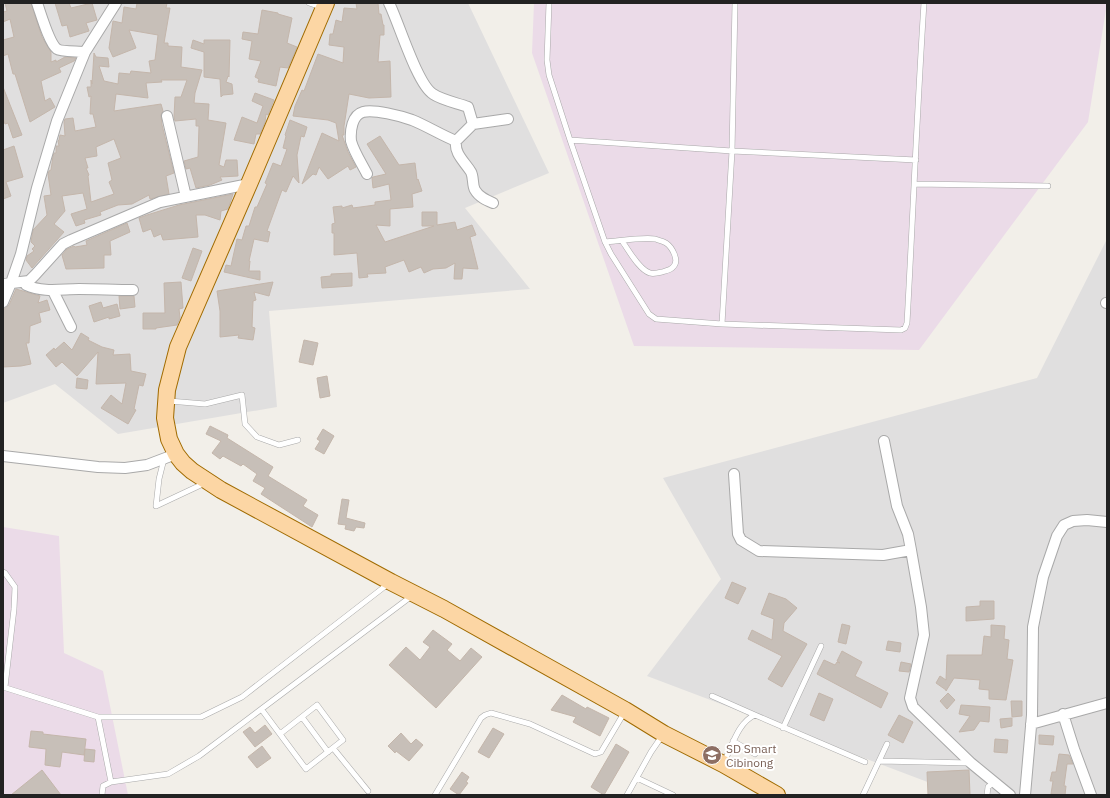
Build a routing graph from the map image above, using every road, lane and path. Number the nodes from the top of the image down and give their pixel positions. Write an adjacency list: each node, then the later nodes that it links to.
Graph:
1 (37, 3): 9 (street)
2 (116, 3): 9 (street)
3 (309, 3): 8 (lane)
4 (388, 3): 12 (street)
5 (549, 3): 13 (lane)
6 (735, 3): 15 (lane)
7 (924, 3): 16 (lane)
8 (325, 6): 18 (main road)
9 (85, 52): 26 (street)
10 (167, 116): 21 (street)
11 (508, 119): 12 (street)
12 (473, 124): 14 (street)
13 (570, 140): 15 (lane); 24 (lane)
14 (456, 141): 17 (street); 22 (street)
15 (732, 152): 16 (lane); 30 (lane)
16 (916, 160): 19 (lane)
17 (367, 174)
18 (249, 184): 21 (street); 32 (main road)
19 (914, 184): 20 (lane); 30 (lane)
20 (1048, 186)
21 (186, 197): 25 (street)
22 (493, 203)
23 (622, 241): 23 (lane); 24 (lane)
24 (605, 242): 30 (lane)
25 (25, 282): 26 (street); 28 (street)
26 (7, 283): 29 (street)
27 (133, 290): 28 (street)
28 (53, 291): 31 (street)
29 (3, 302)
30 (722, 324)
31 (72, 327)
32 (166, 400): 33 (lane); 36 (main road)
33 (298, 440)
34 (884, 441): 40 (street)
35 (3, 456): 36 (street)
36 (170, 456): 38 (main road); 38 (lane)
37 (734, 474): 40 (street)
38 (208, 481): 42 (main road)
39 (1107, 522): 54 (street)
40 (911, 550): 66 (street)
41 (3, 572): 45 (lane)
42 (391, 582): 43 (main road); 52 (lane)
43 (414, 594): 48 (lane); 49 (main road)
44 (821, 646): 55 (lane)
45 (4, 687): 52 (lane)
46 (712, 696): 51 (lane)
47 (1107, 703): 50 (street)
48 (262, 710): 56 (lane); 68 (lane)
49 (625, 710): 57 (main road); 72 (lane)
50 (1063, 714): 54 (street); 80 (street)
51 (756, 715): 55 (lane); 58 (lane)
52 (98, 717): 68 (lane)
53 (302, 717): 56 (lane); 60 (lane); 61 (lane)
54 (1031, 724): 79 (street)
55 (783, 728): 64 (lane)
56 (280, 734): 61 (lane)
57 (664, 734): 65 (main road); 67 (lane)
58 (733, 741): 62 (lane); 65 (lane)
59 (887, 744): 63 (lane)
60 (333, 748): 61 (lane); 70 (lane)
61 (328, 752)
62 (755, 754)
63 (880, 761): 66 (lane); 76 (lane)
64 (865, 762)
65 (722, 764): 75 (main road)
66 (971, 764): 69 (street)
67 (637, 778): 73 (lane); 74 (lane)
68 (111, 782): 71 (lane)
69 (994, 782): 77 (lane); 78 (street)
70 (368, 791)
71 (102, 795)
72 (435, 795)
73 (627, 795)
74 (673, 795)
75 (777, 795)
76 (863, 795)
77 (987, 795)
78 (1010, 795)
79 (1025, 795)
80 (1091, 795)

